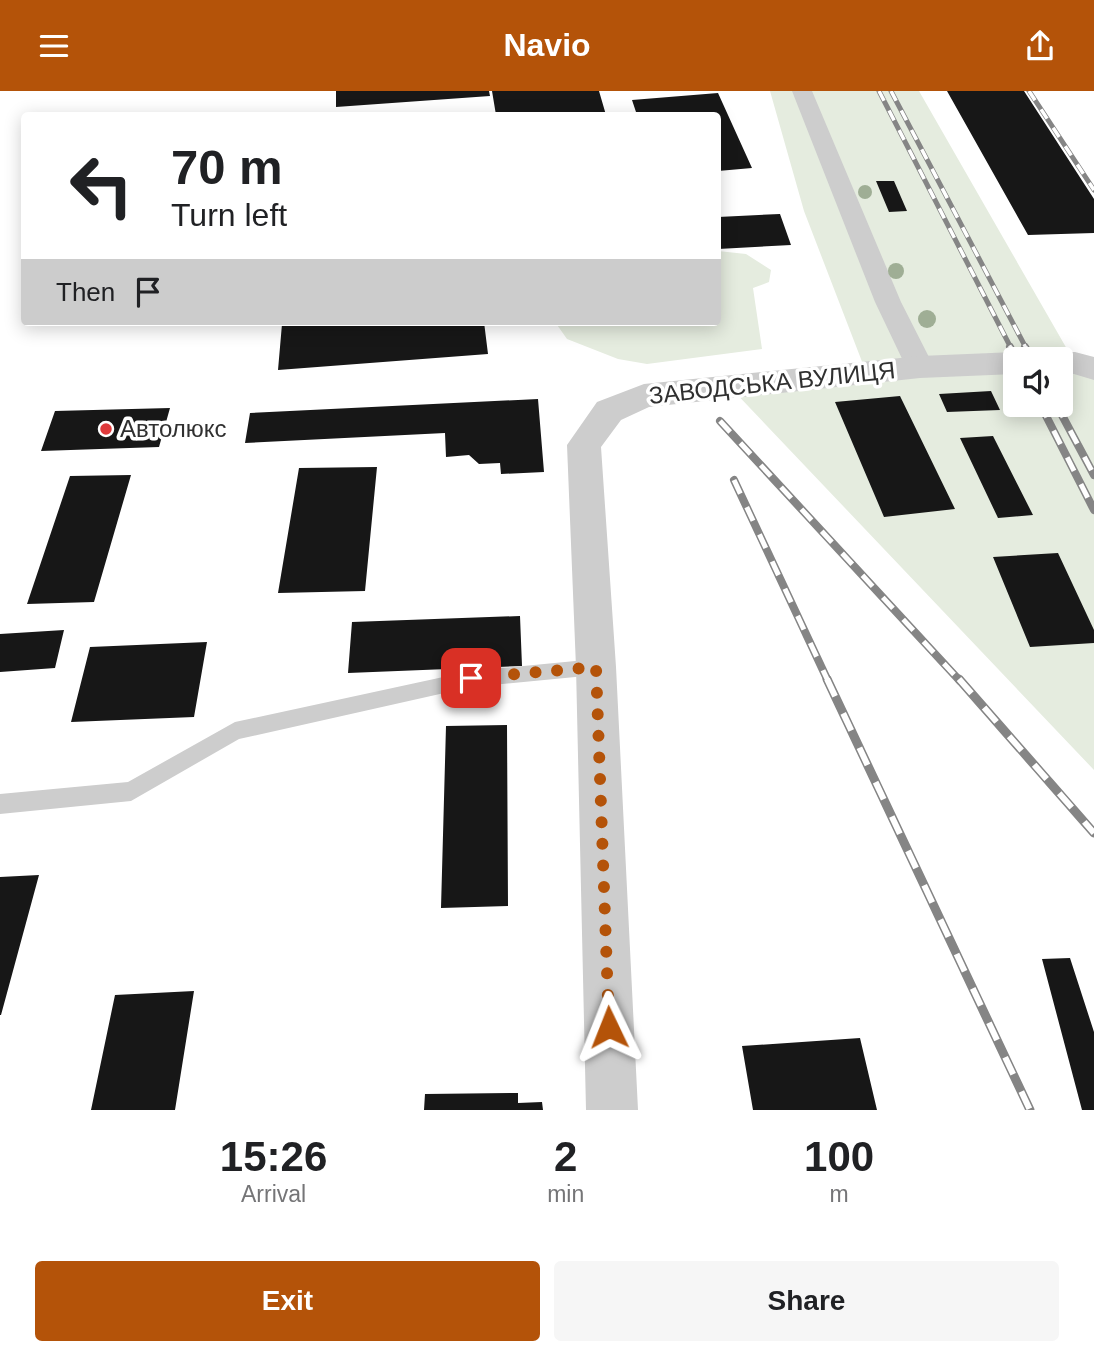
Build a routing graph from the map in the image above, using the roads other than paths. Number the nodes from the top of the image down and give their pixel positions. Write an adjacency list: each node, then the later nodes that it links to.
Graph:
1 (802, 91): 4 (street)
2 (1073, 363): 5 (street)
3 (1003, 364): 4 (street, ЗАВОДСЬКА ВУЛИЦЯ)
4 (920, 367): 6 (street, ЗАВОДСЬКА ВУЛИЦЯ)
5 (1094, 369)
6 (596, 667): 7 (lane); 8 (street, ЗАВОДСЬКА ВУЛИЦЯ)
7 (0, 804)
8 (612, 1110)

